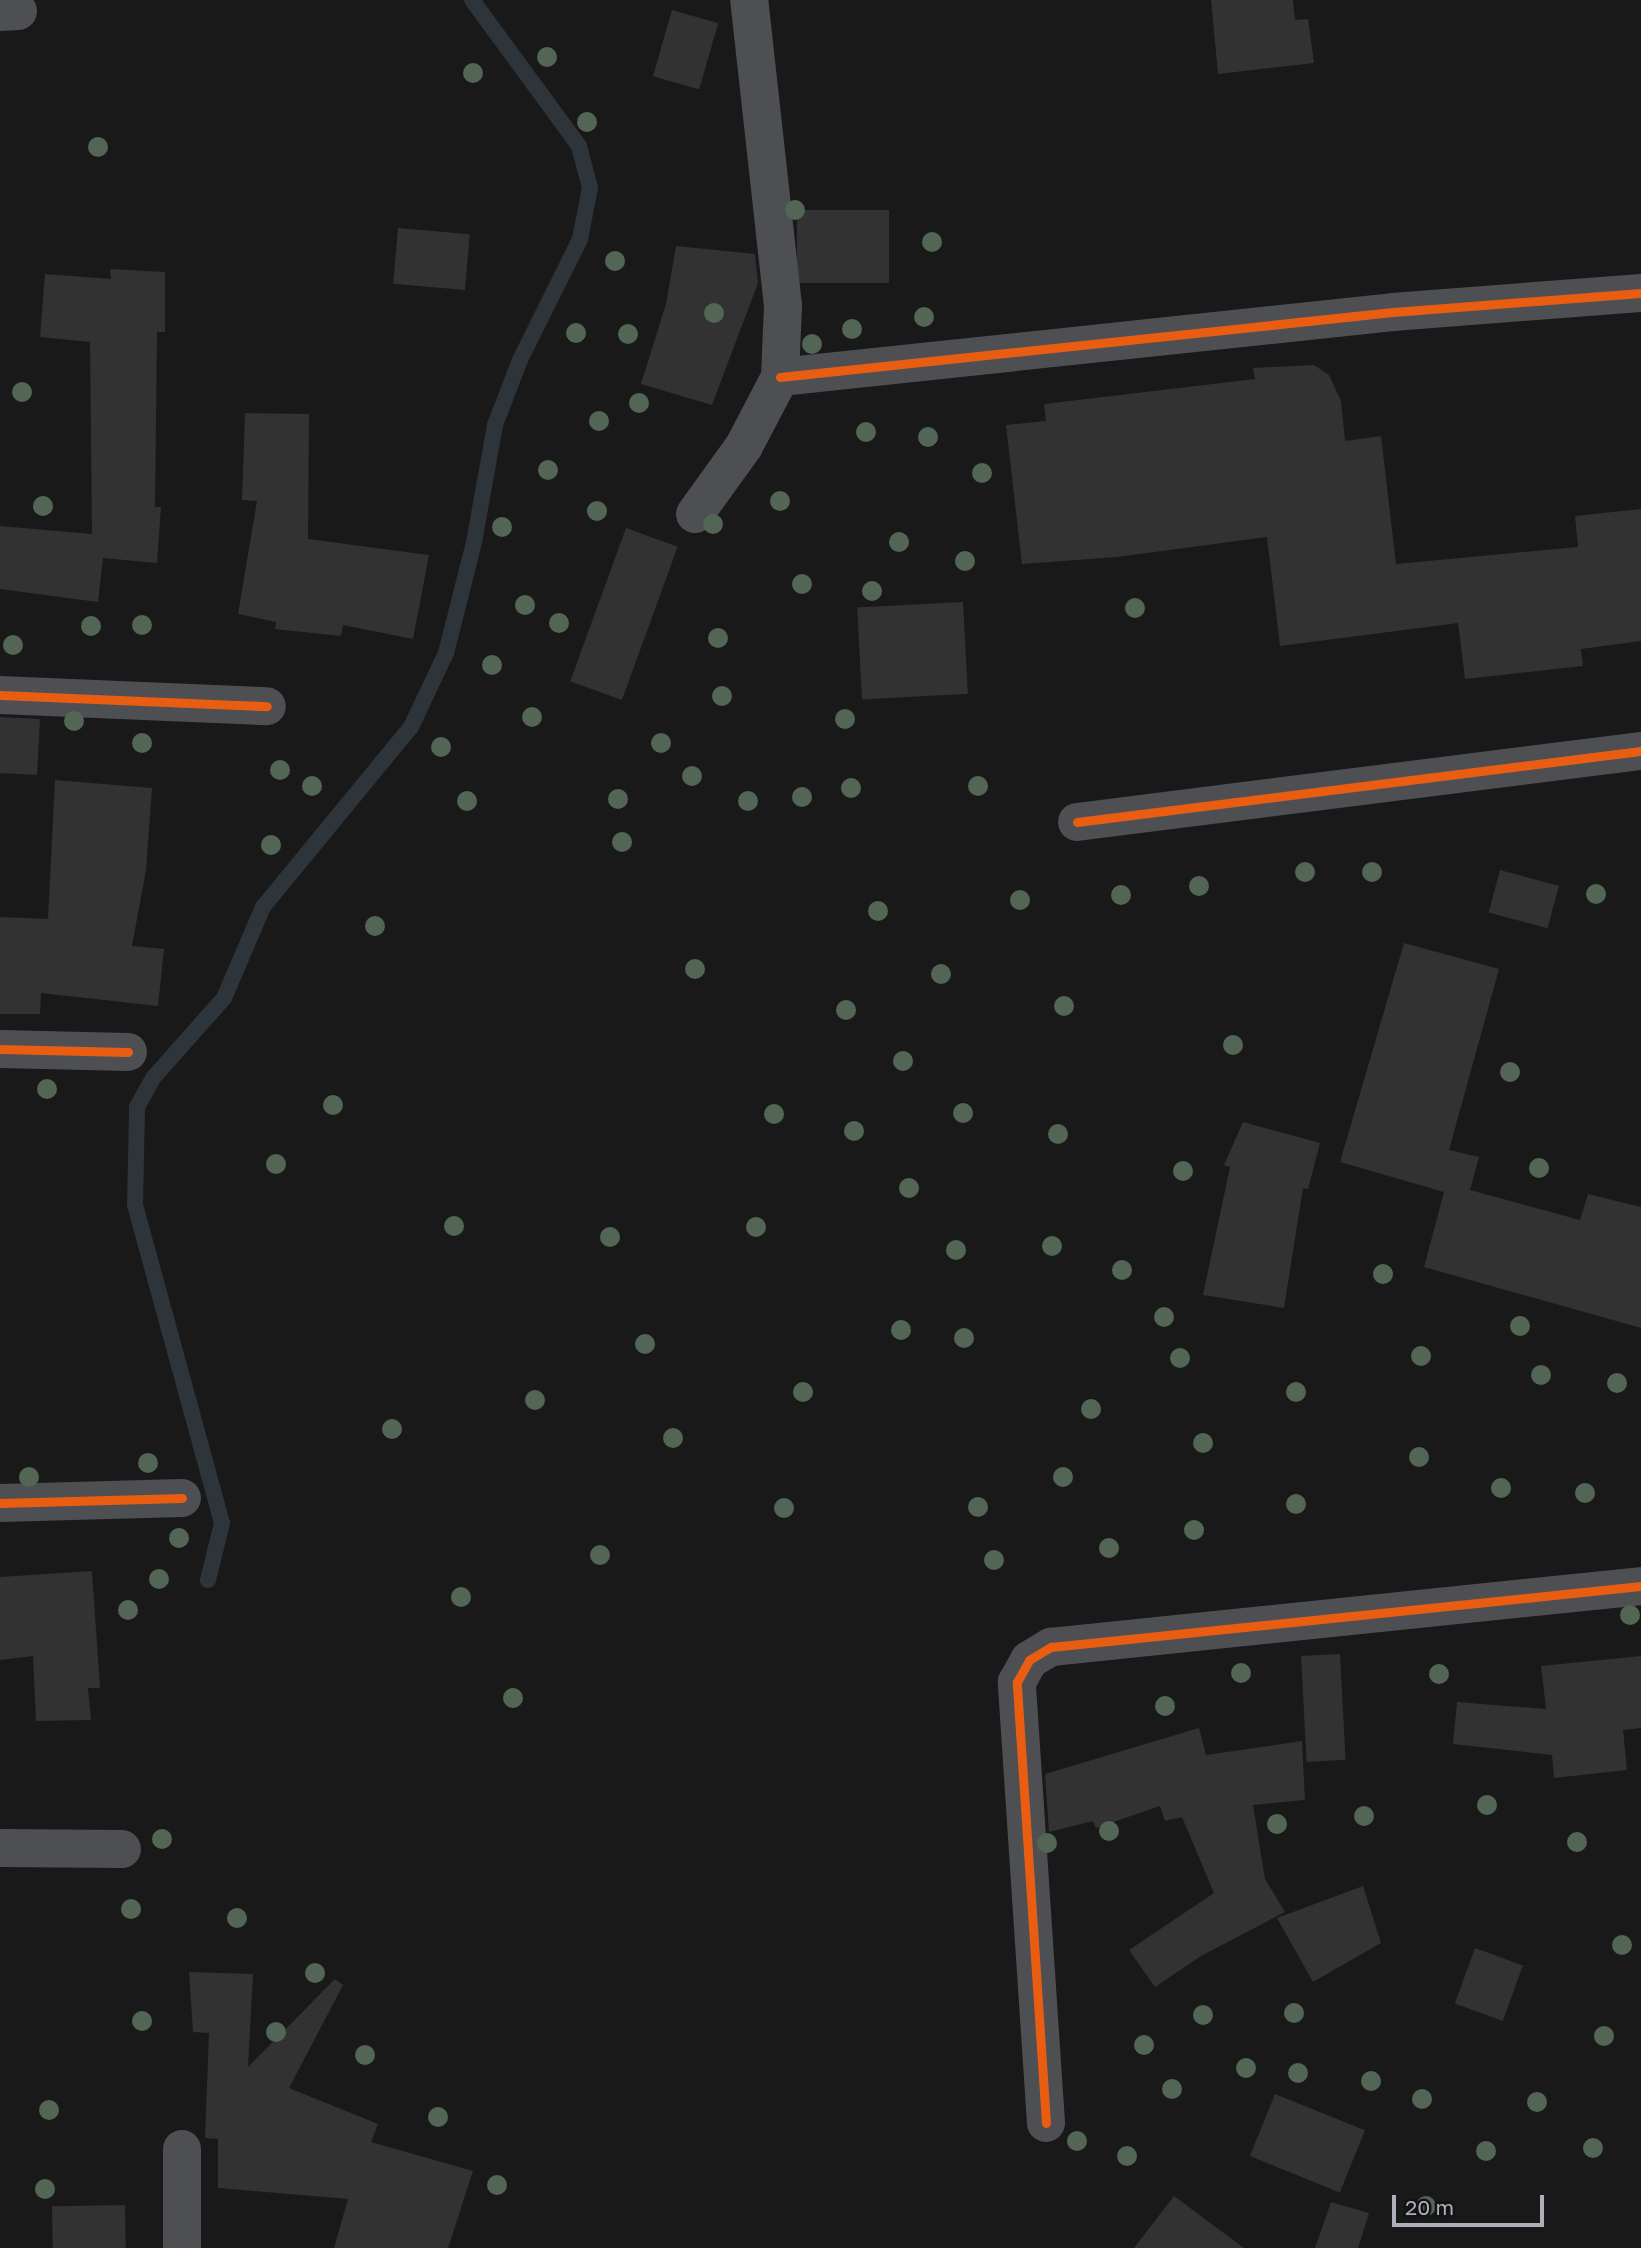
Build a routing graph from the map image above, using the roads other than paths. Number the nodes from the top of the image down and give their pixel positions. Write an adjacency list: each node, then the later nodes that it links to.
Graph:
1 (749, 0): 3 (street)
2 (1641, 293): 3 (street)
3 (780, 377): 4 (street)
4 (695, 514)
5 (0, 695): 6 (street)
6 (267, 706)
7 (1641, 751): 8 (street)
8 (1077, 822)
9 (0, 1049): 10 (street)
10 (128, 1052)
11 (182, 1498): 12 (street)
12 (0, 1503)
13 (1641, 1586): 16 (street)
14 (0, 1848): 15 (street)
15 (122, 1849)
16 (1046, 2123)
17 (182, 2149): 18 (street)
18 (181, 2248)

